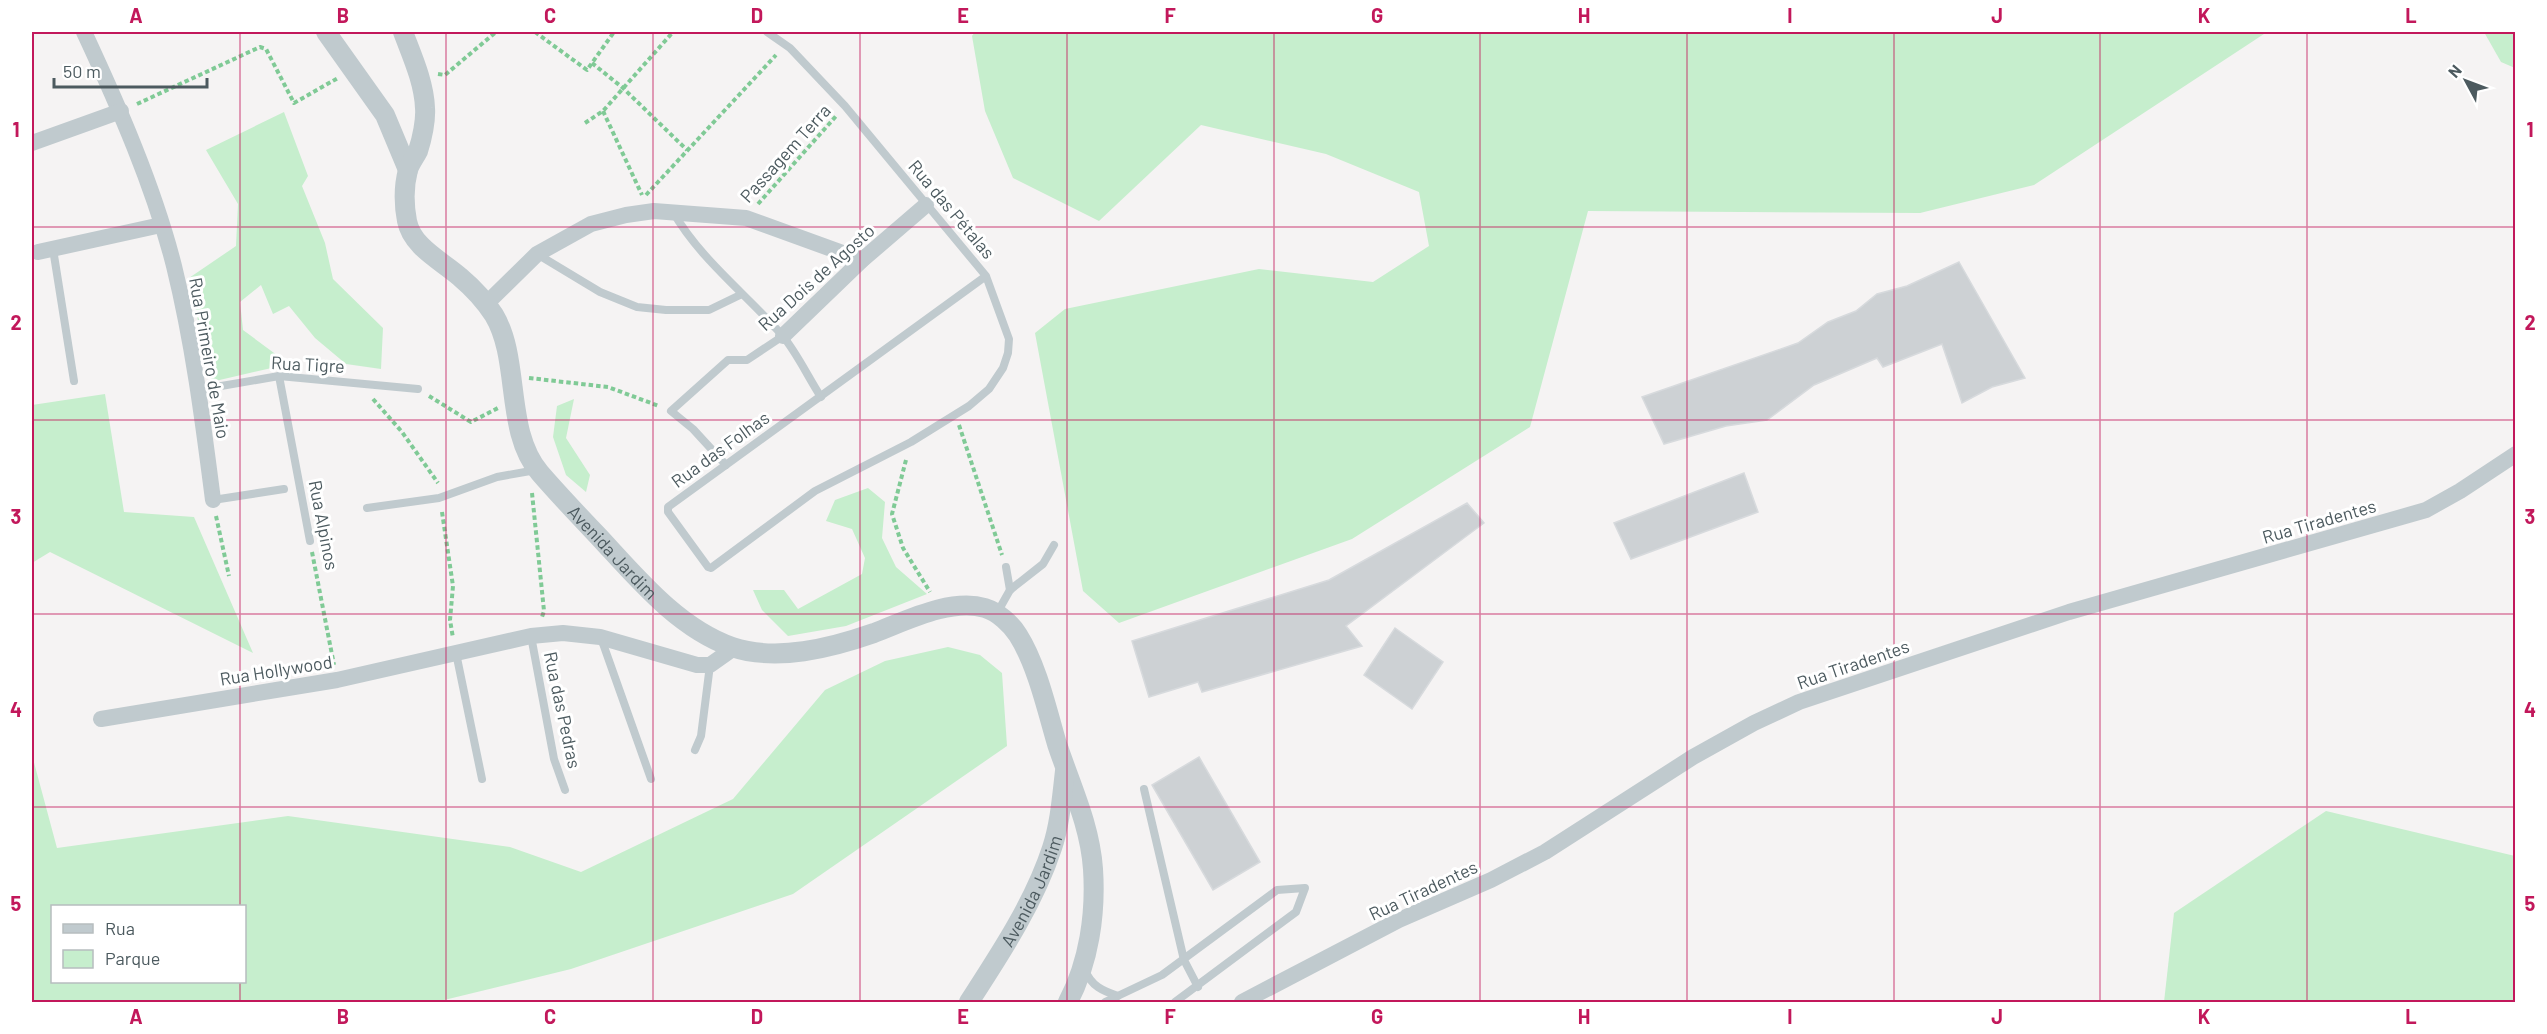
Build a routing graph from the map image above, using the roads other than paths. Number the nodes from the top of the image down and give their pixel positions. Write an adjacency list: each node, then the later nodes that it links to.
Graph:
1 (84, 32): 5 (street, Rua Primeiro de Maio)
2 (326, 32): 6 (street)
3 (403, 32): 7 (street, Avenida Jardim)
4 (767, 32): 10 (lane, Rua das Pétalas)
5 (121, 111): 8 (street); 12 (street, Rua Primeiro de Maio)
6 (394, 134): 7 (street); 9 (street)
7 (421, 134): 9 (street, Avenida Jardim)
8 (32, 143)
9 (408, 170): 18 (street, Avenida Jardim)
10 (926, 205): 15 (street, Rua Dois de Agosto); 16 (lane, Rua das Pétalas)
11 (672, 212): 14 (street); 15 (street); 17 (lane)
12 (161, 225): 13 (street); 23 (street, Rua Primeiro de Maio)
13 (46, 250): 21 (lane)
14 (537, 254): 17 (lane); 18 (street)
15 (862, 260): 19 (street, Rua Dois de Agosto)
16 (986, 276): 24 (lane, Rua das Folhas); 25 (lane, Rua das Pétalas)
17 (740, 295): 19 (lane)
18 (486, 304): 28 (street, Avenida Jardim)
19 (783, 336): 24 (lane); 27 (lane, Rua Dois de Agosto)
20 (279, 376): 22 (lane, Rua Tigre); 23 (lane, Rua Tigre); 32 (lane, Rua Alpinos)
21 (74, 381)
22 (418, 389)
23 (198, 390): 30 (street, Rua Primeiro de Maio)
24 (821, 397): 27 (lane, Rua das Folhas)
25 (911, 442): 27 (lane, Rua das Folhas)
26 (2516, 454): 57 (street, Rua Tiradentes)
27 (726, 465)
28 (536, 470): 31 (lane); 39 (street, Avenida Jardim)
29 (284, 489): 30 (lane)
30 (213, 500)
31 (367, 508)
32 (310, 541)
33 (1054, 545): 35 (lane)
34 (1006, 567): 35 (lane)
35 (1010, 590): 36 (lane)
36 (997, 613): 39 (street, Avenida Jardim); 44 (street, Avenida Jardim)
37 (531, 636): 38 (street, Rua Hollywood); 40 (street, Rua Hollywood); 48 (lane, Rua das Pedras)
38 (600, 637): 41 (street, Rua Hollywood); 46 (lane)
39 (734, 648): 41 (street)
40 (456, 653): 42 (street, Rua Hollywood); 45 (lane)
41 (710, 665): 43 (lane)
42 (101, 719)
43 (695, 750)
44 (1065, 769): 50 (street, Avenida Jardim); 53 (street, Avenida Jardim)
45 (482, 778)
46 (651, 778)
47 (1144, 789): 49 (lane)
48 (565, 790)
49 (1184, 960): 51 (lane); 51 (lane); 52 (lane)
50 (1084, 966): 52 (lane); 54 (street, Avenida Jardim)
51 (1198, 987): 56 (lane)
52 (1118, 996): 55 (lane)
53 (969, 1002)
54 (1068, 1002)
55 (1105, 1002)
56 (1175, 1002)
57 (1242, 1002)

